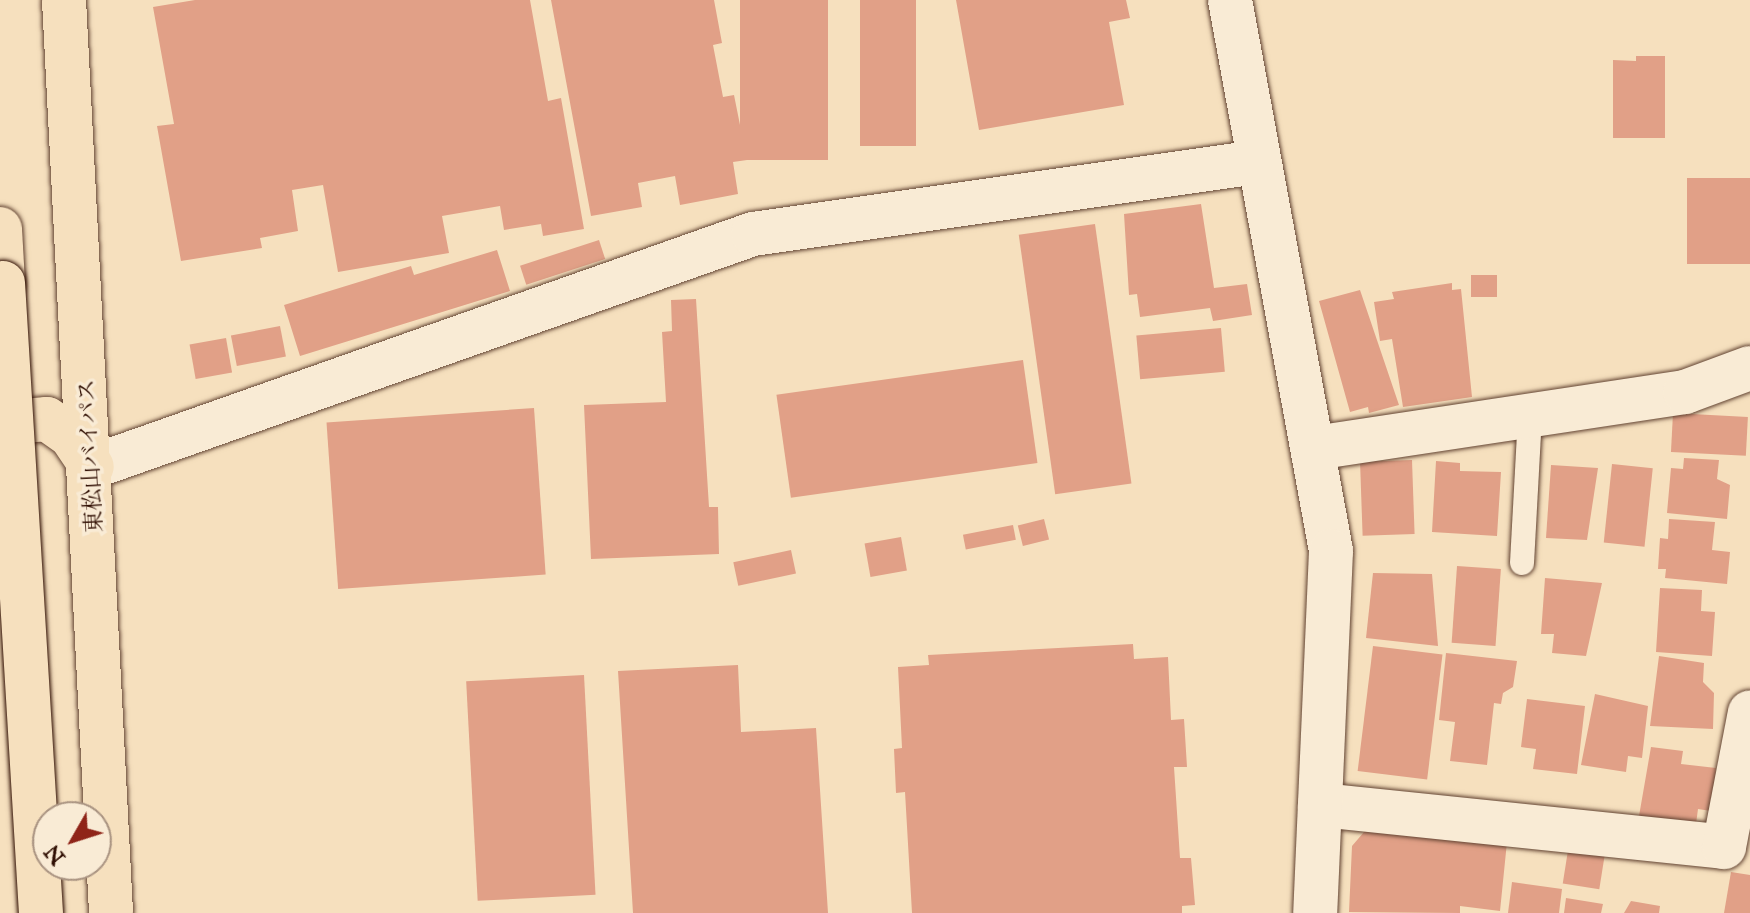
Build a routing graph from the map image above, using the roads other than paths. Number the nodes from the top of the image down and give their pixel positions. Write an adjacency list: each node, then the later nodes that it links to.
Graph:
1 (64, 0): 9 (highway, 東松山バイパス)
2 (1230, 0): 3 (street)
3 (1257, 162): 8 (street); 9 (street)
4 (0, 229): 14 (highway, bridge)
5 (1750, 368): 6 (street)
6 (1530, 415): 8 (street); 10 (lane)
7 (0, 423): 9 (highway)
8 (1315, 448): 12 (street)
9 (92, 467): 13 (highway, 東松山バイパス)
10 (1522, 563)
11 (1750, 712): 12 (street)
12 (1320, 805): 15 (street)
13 (110, 910)
14 (41, 913)
15 (1315, 913)

